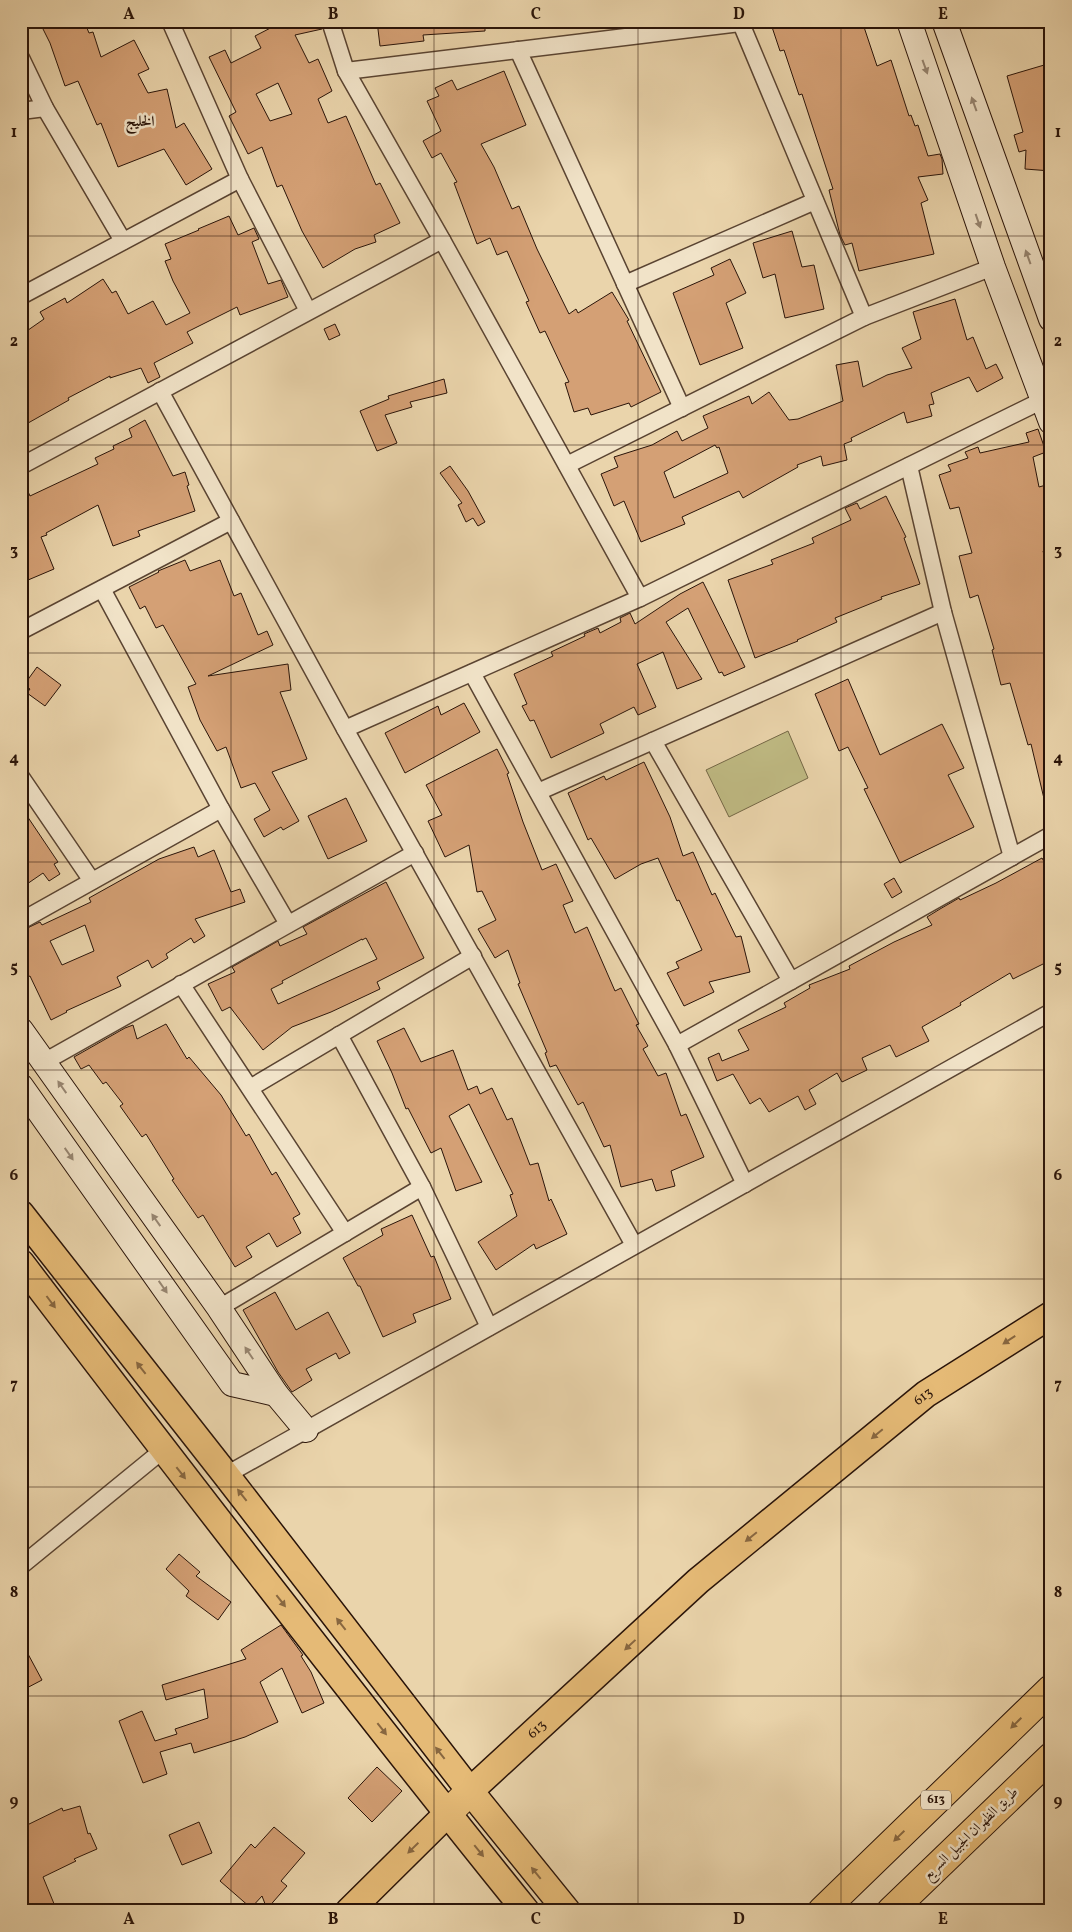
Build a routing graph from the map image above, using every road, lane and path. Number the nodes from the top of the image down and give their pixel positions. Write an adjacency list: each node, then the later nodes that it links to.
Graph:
1 (170, 21): 11 (street)
2 (330, 21): 8 (street)
3 (908, 21): 15 (street, one-way to 15)
4 (944, 21): 20 (street, one-way to 4)
5 (740, 22): 6 (street); 12 (street)
6 (518, 50): 8 (street); 16 (street)
7 (21, 58): 9 (street)
8 (346, 71): 13 (street)
9 (45, 108): 10 (street); 14 (street)
10 (21, 111)
11 (240, 179): 14 (street); 18 (street)
12 (815, 201): 16 (street); 19 (street)
13 (442, 240): 18 (street); 25 (street)
14 (123, 241): 17 (street)
15 (993, 267): 19 (street); 23 (street)
16 (625, 284): 22 (street)
17 (21, 296)
18 (308, 311): 21 (street)
19 (864, 317): 22 (street)
20 (1051, 319)
21 (160, 391): 24 (street); 27 (street)
22 (682, 408): 25 (street)
23 (1047, 411): 26 (street)
24 (21, 466)
25 (567, 466): 29 (street)
26 (909, 466): 29 (street); 30 (street)
27 (231, 521): 28 (street); 33 (street)
28 (102, 589): 31 (street); 37 (street)
29 (640, 598): 32 (street)
30 (943, 612): 34 (street); 40 (street)
31 (21, 631)
32 (472, 672): 33 (street); 36 (street)
33 (345, 729): 39 (street)
34 (653, 741): 36 (street); 45 (street)
35 (21, 777): 41 (street)
36 (538, 792): 50 (street)
37 (221, 809): 41 (street); 43 (street)
38 (1051, 835): 40 (street)
39 (415, 853): 43 (street); 44 (street)
40 (1012, 857): 45 (street)
41 (92, 882): 42 (street)
42 (21, 921)
43 (288, 924): 46 (street)
44 (473, 956): 49 (street); 58 (street)
45 (791, 981): 50 (street)
46 (181, 984): 51 (street); 53 (street)
47 (1051, 1012): 54 (street)
48 (21, 1030): 51 (street)
49 (339, 1035): 53 (street); 55 (street)
50 (677, 1045): 54 (street)
51 (44, 1062): 60 (street, one-way to 51)
52 (21, 1086): 63 (street, one-way to 63)
53 (250, 1088): 57 (street)
54 (745, 1184): 58 (street)
55 (422, 1187): 57 (street); 62 (street)
56 (21, 1214): 66 (main road, one-way to 56)
57 (345, 1233): 60 (street)
58 (634, 1246): 62 (street)
59 (21, 1263): 65 (main road, one-way to 65)
60 (219, 1308): 63 (street, one-way to 60)
61 (1051, 1315): 70 (main road, 613, one-way to 70)
62 (489, 1327): 64 (street)
63 (276, 1394): 64 (street)
64 (306, 1430): 66 (street)
65 (163, 1450): 67 (street); 71 (main road, one-way to 71)
66 (226, 1474): 70 (main road, one-way to 66)
67 (24, 1559)
68 (1051, 1689): 75 (highway, 613, one-way to 75)
69 (1051, 1757): 76 (highway, طريق الظهران الجبيل السريع)
70 (470, 1791): 71 (highway); 74 (main road, one-way to 70)
71 (448, 1814): 72 (main road, one-way to 72); 73 (main road, one-way to 73)
72 (349, 1911)
73 (526, 1911)
74 (567, 1911)
75 (822, 1911)
76 (891, 1911)

